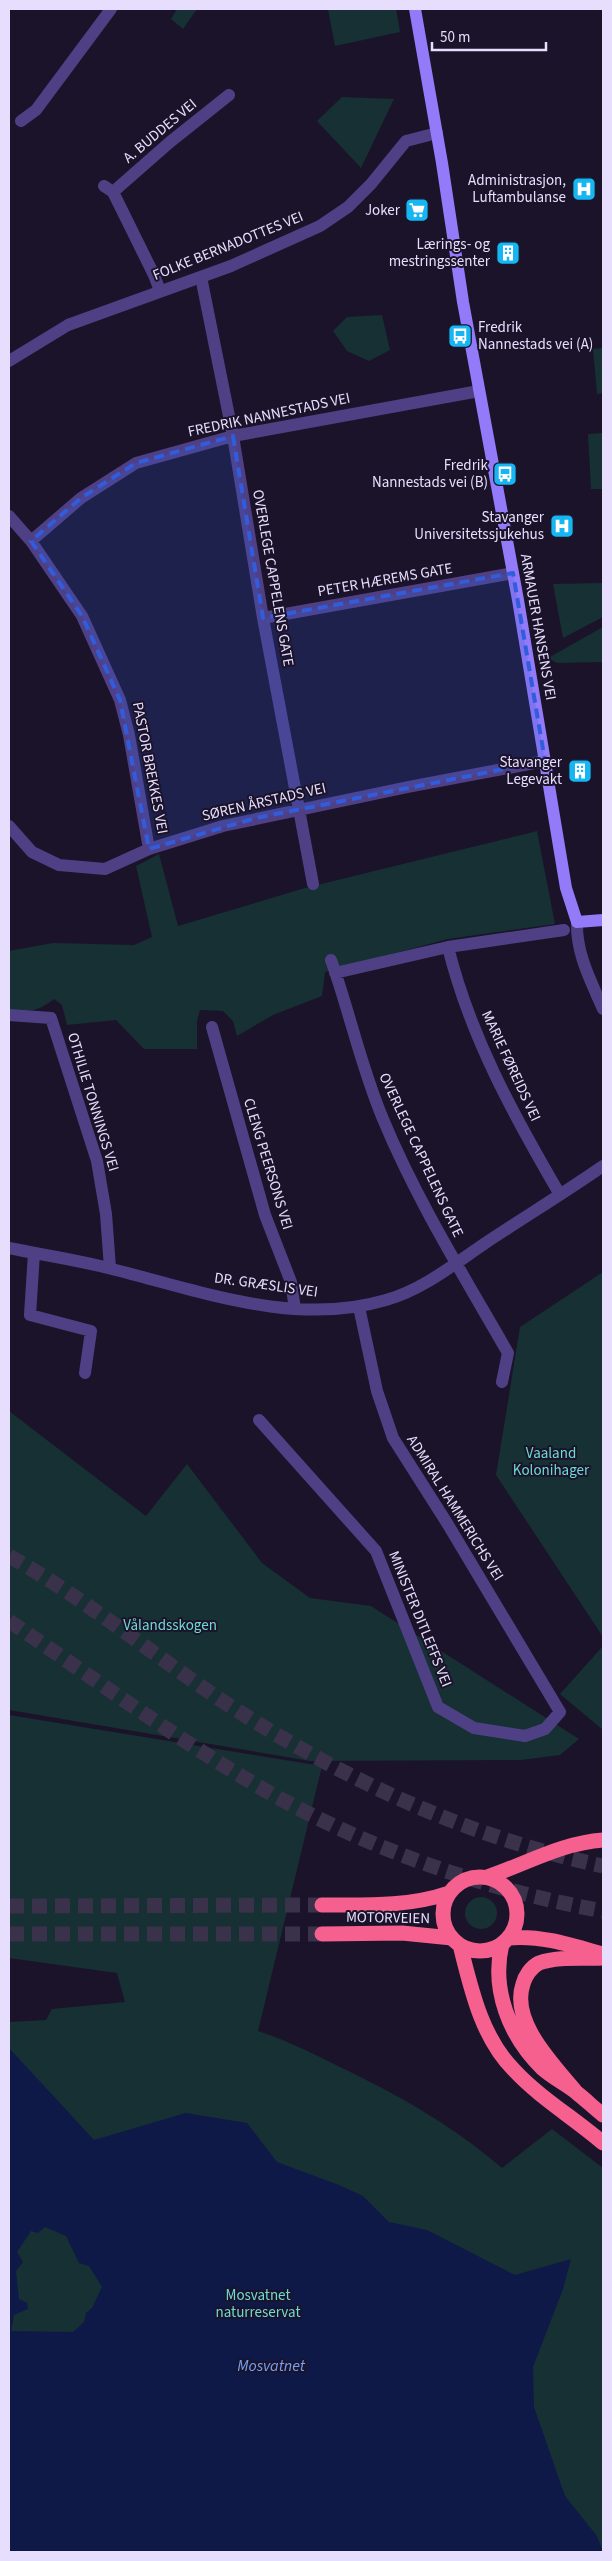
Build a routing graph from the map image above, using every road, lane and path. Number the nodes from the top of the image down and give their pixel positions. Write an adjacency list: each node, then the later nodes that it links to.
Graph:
1 (111, 9): 4 (street)
2 (415, 9): 5 (street, ARMAUER HANSENS VEI)
3 (228, 95): 7 (street, A. BUDDES VEI)
4 (21, 121)
5 (437, 133): 6 (street, FOLKE BERNADOTTES VEI); 9 (street, ARMAUER HANSENS VEI)
6 (201, 276): 7 (street, FOLKE BERNADOTTES VEI); 10 (street, OVERLEGE CAPPELENS GATE)
7 (160, 291): 8 (street, FOLKE BERNADOTTES VEI)
8 (9, 361)
9 (478, 391): 10 (street, FREDRIK NANNESTADS VEI); 13 (street, ARMAUER HANSENS VEI)
10 (233, 436): 12 (street, FREDRIK NANNESTADS VEI); 14 (street, OVERLEGE CAPPELENS GATE)
11 (9, 516): 12 (street, PASTOR BREKKES VEI)
12 (31, 541): 18 (street, PASTOR BREKKES VEI)
13 (513, 573): 14 (street, PETER HÆREMS GATE); 15 (street, ARMAUER HANSENS VEI)
14 (263, 618): 16 (street, OVERLEGE CAPPELENS GATE)
15 (545, 761): 16 (street, SØREN ÅRSTADS VEI); 21 (street, ARMAUER HANSENS VEI)
16 (300, 809): 18 (street, SØREN ÅRSTADS VEI); 19 (street, OVERLEGE CAPPELENS GATE)
17 (9, 826): 18 (street, SØREN ÅRSTADS VEI)
18 (149, 850)
19 (313, 884)
20 (603, 920): 21 (street)
21 (577, 922): 26 (street, ARMAUER HANSENS VEI)
22 (564, 930): 23 (street)
23 (448, 947): 25 (street); 30 (street, MARIE FØREIDS VEI)
24 (331, 960): 25 (street, OVERLEGE CAPPELENS GATE)
25 (335, 973): 33 (street, OVERLEGE CAPPELENS GATE)
26 (603, 1009)
27 (9, 1014): 34 (street, OTHILIE TONNINGS VEI)
28 (212, 1027): 36 (street, CLENG PEERSONS VEI)
29 (603, 1166): 30 (street, DR. GRÆSLIS VEI)
30 (559, 1193): 33 (street, DR. GRÆSLIS VEI)
31 (9, 1248): 32 (street, DR. GRÆSLIS VEI)
32 (34, 1253): 34 (street, DR. GRÆSLIS VEI); 37 (street)
33 (455, 1263): 35 (street, DR. GRÆSLIS VEI); 38 (street, OVERLEGE CAPPELENS GATE)
34 (110, 1268): 36 (street, DR. GRÆSLIS VEI)
35 (359, 1307): 36 (street, DR. GRÆSLIS VEI); 40 (street, ADMIRAL HAMMERICHS VEI)
36 (295, 1309)
37 (85, 1373)
38 (502, 1382)
39 (259, 1420): 40 (street, MINISTER DITLEFFS VEI)
40 (560, 1712)
41 (603, 1840): 42 (highway)
42 (487, 1877): 43 (highway); 46 (highway)
43 (449, 1893): 44 (highway, MOTORVEIEN); 47 (highway)
44 (322, 1905)
45 (322, 1934): 47 (highway, MOTORVEIEN)
46 (505, 1941): 47 (highway); 48 (highway); 50 (highway)
47 (456, 1942): 52 (highway)
48 (603, 1954)
49 (603, 1958): 50 (highway)
50 (576, 2092): 51 (highway)
51 (603, 2115)
52 (603, 2143)

